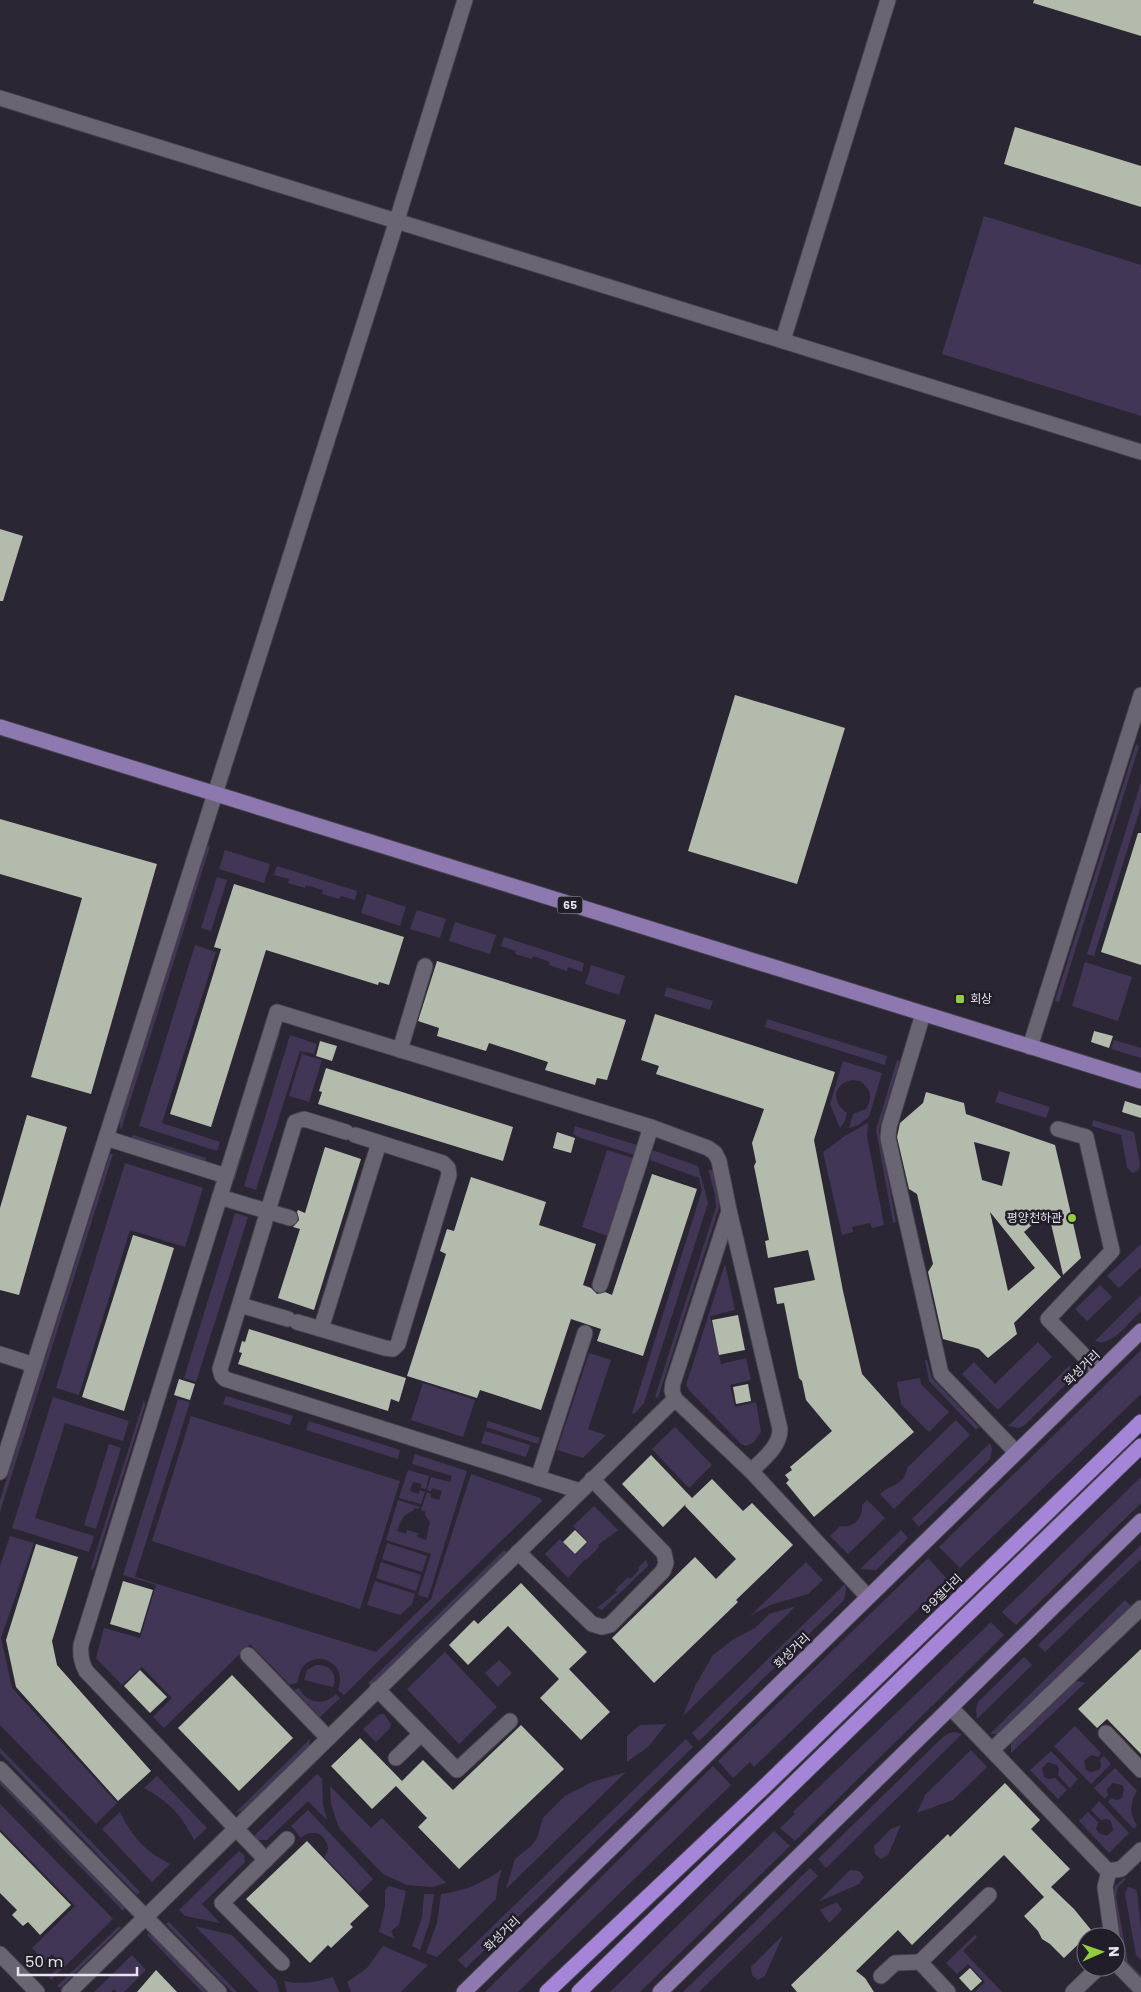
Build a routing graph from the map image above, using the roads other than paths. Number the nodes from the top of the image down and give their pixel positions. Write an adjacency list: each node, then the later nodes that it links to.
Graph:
1 (465, 0): 4 (street)
2 (888, 0): 5 (street)
3 (0, 98): 4 (street)
4 (397, 220): 5 (street); 10 (street)
5 (783, 340): 6 (street)
6 (1141, 452)
7 (1141, 695): 8 (street)
8 (1137, 720): 13 (street)
9 (0, 727): 10 (main road, 65)
10 (215, 795): 12 (main road, 65); 18 (street)
11 (425, 966): 14 (street)
12 (923, 1014): 13 (main road, 65); 36 (street)
13 (1030, 1047): 15 (main road, 65)
14 (400, 1050): 16 (street); 20 (street)
15 (1141, 1080)
16 (651, 1127): 22 (street); 25 (street)
17 (1058, 1129): 32 (street)
18 (106, 1138): 20 (street); 31 (street)
19 (379, 1143): 23 (street); 27 (street); 27 (street)
20 (226, 1176): 21 (street)
21 (220, 1197): 23 (street); 57 (street)
22 (729, 1210): 33 (street); 37 (street)
23 (268, 1211): 24 (street); 26 (street)
24 (290, 1218)
25 (600, 1285)
26 (240, 1305): 27 (street); 39 (street)
27 (321, 1329)
28 (1141, 1331): 32 (main road, 화성거리)
29 (585, 1333): 39 (street)
30 (0, 1354): 31 (street)
31 (34, 1365): 38 (street)
32 (1099, 1371): 36 (main road, 화성거리)
33 (675, 1399): 37 (street); 40 (street)
34 (1141, 1422): 76 (highway, 9·9절다리)
35 (1141, 1446): 77 (highway)
36 (1016, 1452): 44 (main road, 화성거리)
37 (751, 1471): 44 (street)
38 (0, 1472)
39 (538, 1478): 41 (street)
40 (592, 1479): 41 (street); 43 (street)
41 (580, 1491): 43 (street)
42 (1141, 1521): 48 (main road)
43 (518, 1552): 47 (street)
44 (868, 1597): 75 (main road, 화성거리)
45 (1141, 1608): 53 (street)
46 (248, 1655): 52 (street)
47 (377, 1689): 51 (street); 52 (street)
48 (951, 1708): 53 (street); 78 (main road)
49 (510, 1721): 51 (street)
50 (1106, 1733): 56 (street)
51 (421, 1734): 54 (street)
52 (328, 1738): 57 (street)
53 (992, 1750): 61 (street)
54 (396, 1758)
55 (0, 1769): 63 (street)
56 (1141, 1770)
57 (236, 1828): 60 (street); 63 (street)
58 (287, 1839): 60 (street)
59 (1141, 1851): 61 (street)
60 (266, 1860): 67 (street)
61 (1109, 1870): 64 (street)
62 (989, 1895): 66 (street)
63 (145, 1916): 73 (street); 74 (street)
64 (1111, 1927)
65 (0, 1954): 72 (street)
66 (920, 1962): 69 (street); 79 (street)
67 (282, 1963)
68 (1126, 1973): 71 (street)
69 (881, 1976)
70 (1089, 1977): 80 (street)
71 (1141, 1989)
72 (38, 1992)
73 (69, 1992)
74 (219, 1992)
75 (464, 1992)
76 (547, 1992)
77 (579, 1992)
78 (660, 1992)
79 (948, 1992)
80 (1073, 1992)

